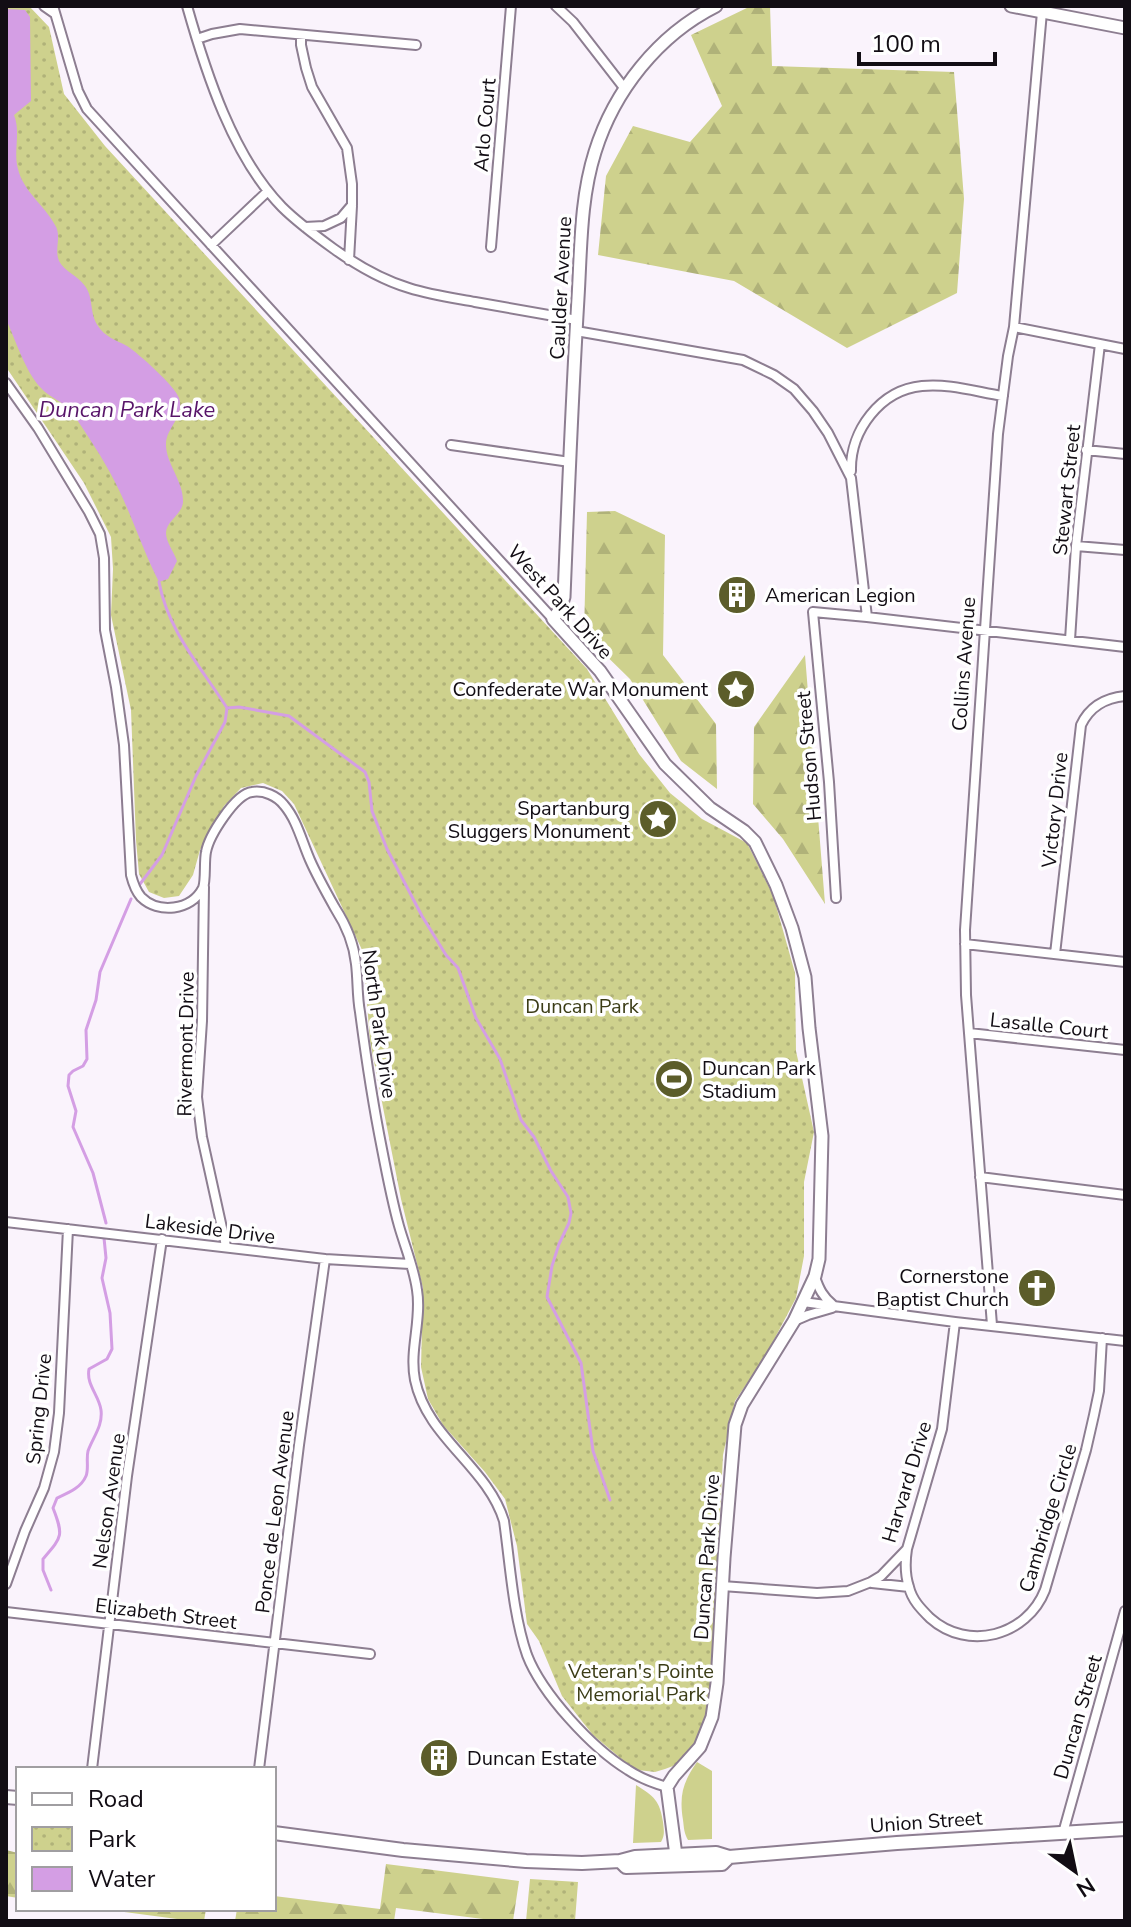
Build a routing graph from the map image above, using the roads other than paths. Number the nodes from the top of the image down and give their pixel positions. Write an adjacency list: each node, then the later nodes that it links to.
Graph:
1 (44, 6): 8 (street)
2 (187, 6): 11 (street)
3 (511, 6): 18 (street, Arlo Court)
4 (556, 6): 13 (street)
5 (716, 6): 13 (street, Caulder Avenue)
6 (1011, 6): 7 (street)
7 (1042, 9): 9 (street); 21 (street, Collins Avenue)
8 (54, 10): 17 (street, West Park Drive)
9 (1125, 28)
10 (301, 36): 11 (street); 12 (street); 15 (street)
11 (197, 39): 14 (street)
12 (416, 45)
13 (625, 89): 20 (street, Caulder Avenue)
14 (268, 191): 16 (street); 17 (street)
15 (352, 205): 16 (street); 19 (street)
16 (304, 227): 19 (street)
17 (211, 245): 34 (street, West Park Drive)
18 (491, 247)
19 (349, 260): 20 (street)
20 (576, 325): 29 (street, Caulder Avenue); 30 (street)
21 (1014, 327): 22 (street); 25 (street, Collins Avenue)
22 (1100, 344): 23 (street); 27 (street, Stewart Street)
23 (1125, 349)
24 (6, 383): 39 (street)
25 (1003, 396): 30 (street); 35 (street, Collins Avenue)
26 (451, 445): 29 (street)
27 (1086, 450): 28 (street); 31 (street, Stewart Street)
28 (1125, 454)
29 (570, 462): 34 (street, Caulder Avenue)
30 (851, 478): 33 (street)
31 (1076, 546): 32 (street); 36 (street, Stewart Street)
32 (1125, 550)
33 (867, 617): 35 (street); 40 (street, Hudson Street)
34 (553, 619): 54 (street, West Park Drive)
35 (984, 630): 36 (street); 41 (street, Collins Avenue)
36 (1070, 640): 37 (street)
37 (1125, 647)
38 (1125, 696): 42 (street, Victory Drive)
39 (204, 887): 51 (street, Rivermont Drive); 53 (street, North Park Drive)
40 (836, 898)
41 (965, 944): 42 (street); 44 (street, Collins Avenue)
42 (1055, 954): 43 (street)
43 (1125, 962)
44 (969, 1033): 45 (street, Lasalle Court); 46 (street, Collins Avenue)
45 (1125, 1050)
46 (980, 1177): 47 (street); 59 (street, Collins Avenue)
47 (1125, 1195)
48 (6, 1222): 49 (street, Lakeside Drive)
49 (68, 1229): 50 (street, Lakeside Drive); 64 (street, Spring Drive)
50 (162, 1239): 51 (street, Lakeside Drive); 69 (street, Nelson Avenue)
51 (226, 1246): 52 (street, Lakeside Drive)
52 (325, 1259): 53 (street, Lakeside Drive); 70 (street, Ponce de Leon Avenue)
53 (410, 1264): 74 (street, North Park Drive)
54 (815, 1276): 55 (street, West Park Drive); 56 (street)
55 (803, 1302): 56 (street); 57 (street, Duncan Park Drive)
56 (837, 1307): 57 (street); 58 (street)
57 (794, 1321): 65 (street, Duncan Park Drive)
58 (955, 1322): 59 (street); 62 (street, Harvard Drive)
59 (992, 1325): 60 (street)
60 (1102, 1338): 61 (street); 66 (street, Cambridge Circle)
61 (1125, 1341)
62 (907, 1549): 63 (street, Harvard Drive); 66 (street)
63 (871, 1582): 65 (street, Harvard Drive); 66 (street)
64 (6, 1584)
65 (722, 1586): 74 (street, Duncan Park Drive)
66 (909, 1587)
67 (1125, 1611): 77 (street, Duncan Street)
68 (6, 1612): 69 (street, Elizabeth Street)
69 (109, 1623): 70 (street, Elizabeth Street); 72 (street, Nelson Avenue)
70 (274, 1644): 71 (street, Elizabeth Street); 73 (street, Ponce de Leon Avenue)
71 (370, 1654)
72 (92, 1767)
73 (259, 1767)
74 (667, 1787): 78 (street)
75 (1125, 1829): 77 (main road, Union Street)
76 (276, 1833): 78 (main road, Union Street)
77 (1063, 1833): 78 (main road, Union Street)
78 (676, 1861)

